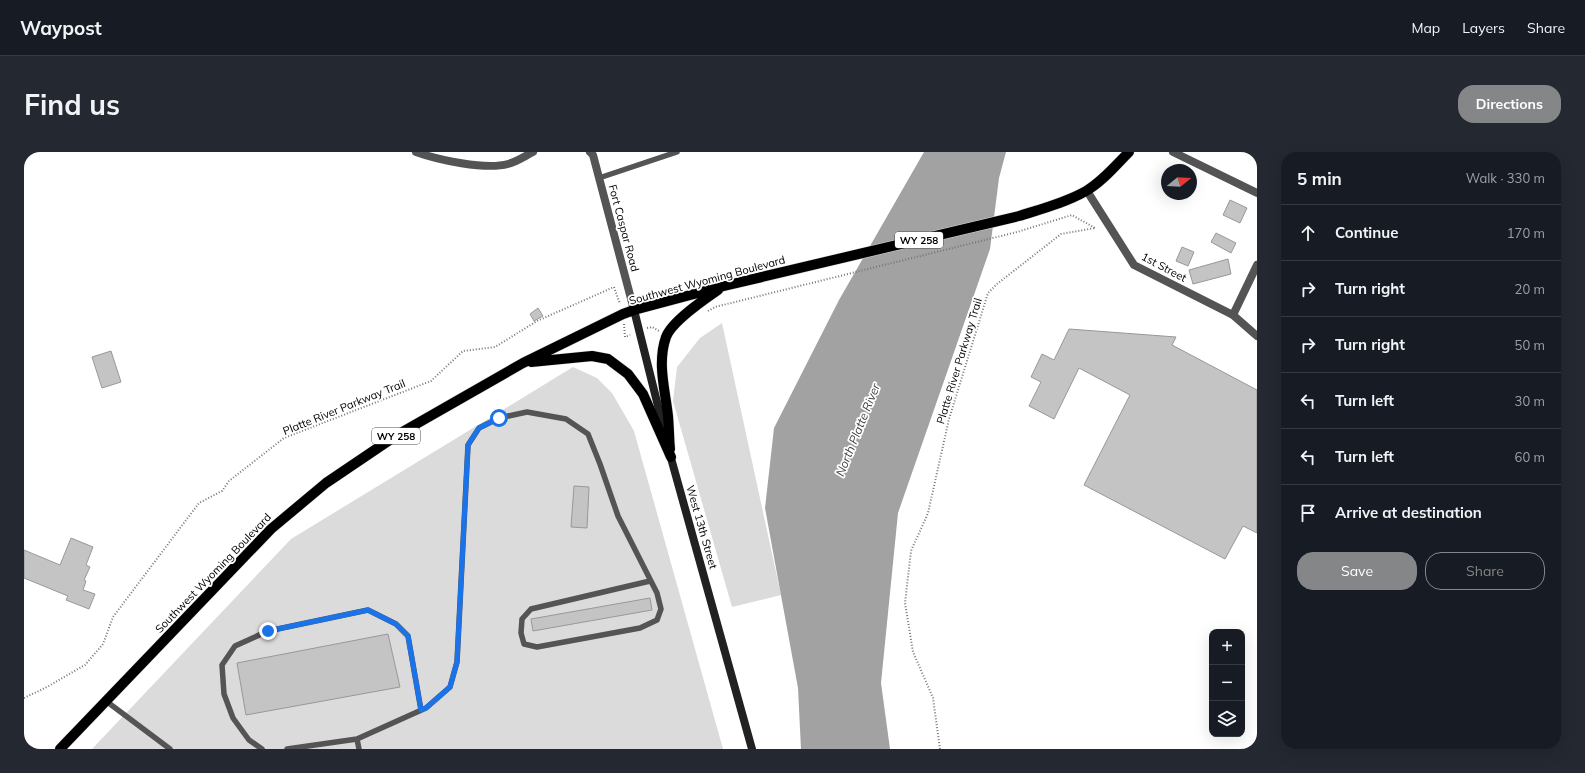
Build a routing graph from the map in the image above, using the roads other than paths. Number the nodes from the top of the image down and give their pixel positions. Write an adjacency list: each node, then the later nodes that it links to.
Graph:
1 (416, 152): 2 (street)
2 (533, 152)
3 (590, 152): 7 (street, Fort Caspar Road)
4 (677, 152): 7 (lane)
5 (1130, 152): 8 (main road, Southwest Wyoming Boulevard / WY 258)
6 (1173, 152): 9 (street)
7 (599, 178): 12 (street, Fort Caspar Road)
8 (1087, 191): 11 (main road, Southwest Wyoming Boulevard / WY 258); 13 (street, 1st Street)
9 (1257, 193)
10 (1257, 265): 13 (street)
11 (724, 286): 12 (main road, Southwest Wyoming Boulevard / WY 258); 16 (main road)
12 (634, 310): 15 (main road, Southwest Wyoming Boulevard / WY 258); 16 (main road, West 13th Street)
13 (1233, 315): 14 (street, 1st Street)
14 (1257, 336)
15 (523, 363): 16 (main road); 18 (main road, Southwest Wyoming Boulevard / WY 258)
16 (671, 457): 26 (main road, West 13th Street)
17 (650, 581): 17 (lane); 19 (lane)
18 (106, 701): 21 (main road, Southwest Wyoming Boulevard / WY 258); 22 (lane)
19 (421, 710): 20 (lane); 23 (lane)
20 (357, 739): 24 (lane); 25 (lane)
21 (60, 749)
22 (170, 749)
23 (262, 749)
24 (287, 749)
25 (359, 749)
26 (752, 749)

